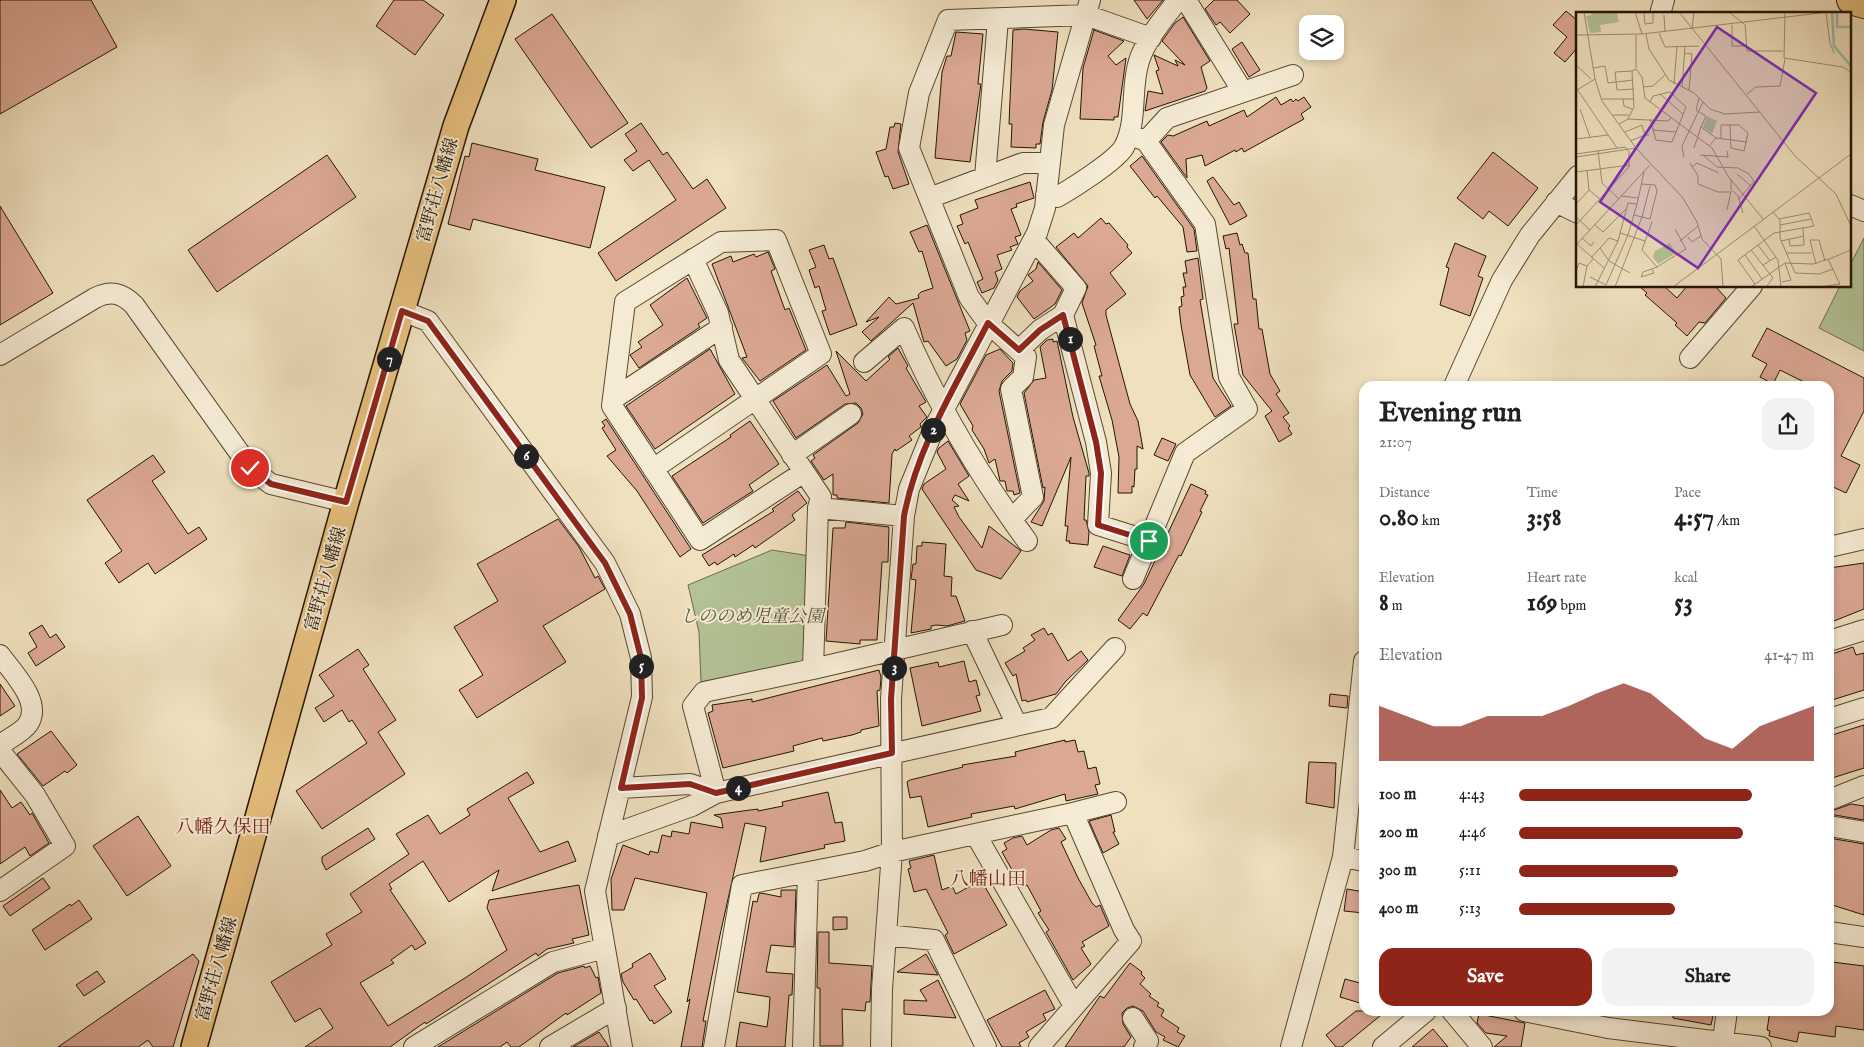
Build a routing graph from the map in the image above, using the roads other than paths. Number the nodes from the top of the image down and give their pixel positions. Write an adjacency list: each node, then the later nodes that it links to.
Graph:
1 (503, 0): 24 (main road, 富野荘八幡線)
2 (1178, 0): 8 (street)
3 (1186, 0): 10 (street)
4 (1851, 0): 5 (highway)
5 (1864, 4)
6 (1088, 7): 7 (street); 8 (street); 12 (street)
7 (998, 19): 13 (street); 16 (street)
8 (1151, 38): 11 (street)
9 (1293, 75): 10 (street)
10 (1244, 92): 11 (street)
11 (1138, 138): 15 (street); 46 (street)
12 (1050, 163): 13 (street); 15 (street)
13 (985, 177): 16 (street)
14 (1576, 178): 17 (street)
15 (1046, 195): 21 (street)
16 (929, 198): 26 (street)
17 (1556, 202): 20 (street); 32 (street)
18 (1852, 206): 19 (street)
19 (1864, 211)
20 (1576, 212)
21 (1034, 240): 25 (street); 26 (street)
22 (693, 259): 27 (street); 33 (street); 34 (street)
23 (1750, 288): 30 (street)
24 (402, 311): 40 (main road, 富野荘八幡線); 65 (street)
25 (1063, 315): 28 (street); 46 (street)
26 (988, 323): 28 (street); 35 (street)
27 (722, 327): 33 (street); 34 (street)
28 (1019, 350): 43 (street)
29 (0, 355): 40 (street)
30 (1690, 358)
31 (864, 362): 35 (street)
32 (1456, 381)
33 (613, 399): 38 (street)
34 (755, 399): 37 (street); 38 (street)
35 (944, 408): 42 (street); 43 (street)
36 (851, 414): 37 (street)
37 (792, 455): 39 (street)
38 (653, 469): 39 (street)
39 (804, 472): 41 (street)
40 (346, 502): 92 (main road, 富野荘八幡線)
41 (818, 508): 42 (street); 56 (street)
42 (904, 516): 54 (street)
43 (1012, 519): 45 (street)
44 (1864, 538): 47 (street)
45 (1027, 540)
46 (1149, 541): 48 (street)
47 (1834, 546)
48 (1133, 579)
49 (1002, 625): 51 (street)
50 (1864, 630): 52 (street)
51 (972, 631): 54 (street); 60 (street)
52 (1834, 639)
53 (1115, 648): 60 (street)
54 (896, 649): 56 (street); 63 (street)
55 (0, 655): 61 (street)
56 (813, 669): 66 (street)
57 (1359, 708): 75 (street)
58 (1864, 708): 59 (street)
59 (1834, 718)
60 (1017, 725): 63 (street)
61 (0, 745)
62 (0, 750): 78 (street)
63 (892, 753): 66 (street); 74 (street)
64 (1864, 786): 67 (street)
65 (621, 788): 66 (street); 73 (street)
66 (716, 793): 73 (street)
67 (1834, 798)
68 (1116, 802): 69 (street)
69 (1073, 813): 72 (street); 83 (street)
70 (1834, 827): 71 (street)
71 (1864, 832)
72 (976, 835): 74 (street); 83 (street)
73 (608, 836): 82 (street)
74 (892, 852): 77 (street); 80 (street)
75 (1343, 857): 76 (street); 101 (street)
76 (1359, 860)
77 (808, 872): 96 (street); 97 (street)
78 (0, 891)
79 (1834, 933): 81 (street)
80 (886, 936): 98 (street); 99 (street)
81 (1864, 937)
82 (605, 948): 84 (street); 93 (street)
83 (1074, 1006): 100 (street)
84 (616, 1008): 94 (street); 95 (street)
85 (1420, 1016): 102 (street)
86 (1456, 1016): 103 (street)
87 (1549, 1016): 90 (street)
88 (1727, 1016): 90 (street)
89 (1133, 1018): 91 (street)
90 (1722, 1044): 104 (street)
91 (1149, 1045)
92 (194, 1047)
93 (414, 1047)
94 (550, 1047)
95 (622, 1047)
96 (714, 1047)
97 (803, 1047)
98 (881, 1047)
99 (986, 1047)
100 (1039, 1047)
101 (1291, 1047)
102 (1383, 1047)
103 (1482, 1047)
104 (1761, 1047)

